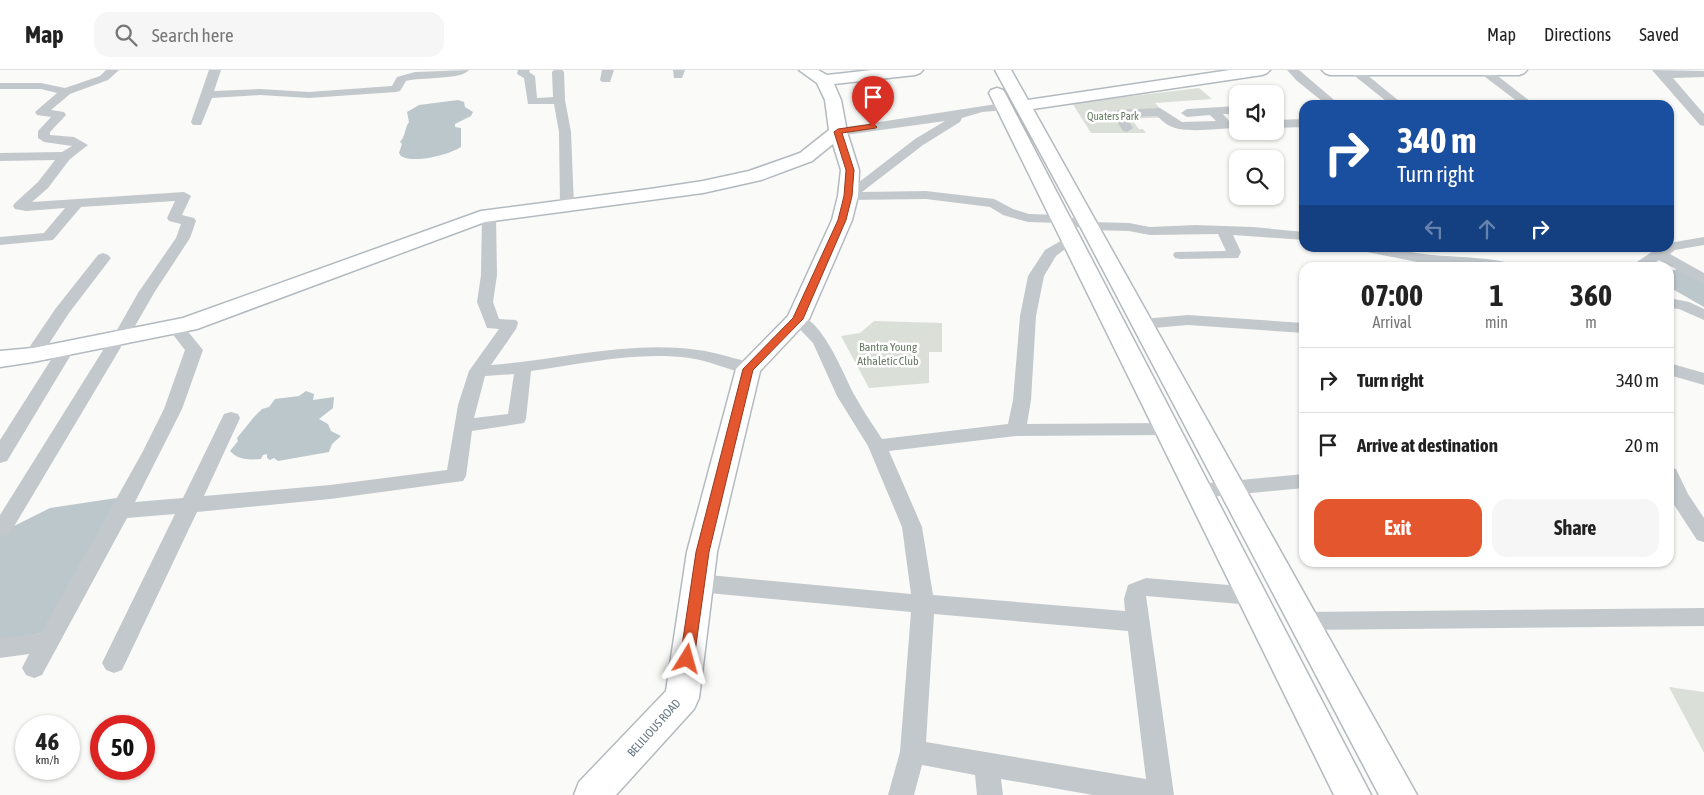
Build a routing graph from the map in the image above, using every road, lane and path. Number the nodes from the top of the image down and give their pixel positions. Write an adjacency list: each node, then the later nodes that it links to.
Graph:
1 (113, 70): 21 (street)
2 (215, 70): 22 (street)
3 (463, 70): 22 (street)
4 (524, 70): 24 (street)
5 (915, 70): 18 (main road)
6 (985, 70): 28 (main road)
7 (1004, 70): 28 (main road)
8 (1262, 70): 28 (main road)
9 (1293, 70): 25 (street)
10 (1330, 70): 11 (main road)
11 (1360, 70): 12 (main road); 26 (street)
12 (1435, 70): 14 (main road)
13 (1519, 70): 14 (main road)
14 (1484, 71): 27 (street)
15 (558, 72): 24 (street)
16 (1661, 73): 17 (street); 35 (street)
17 (1704, 74)
18 (816, 75): 40 (main road)
19 (0, 86): 20 (street)
20 (24, 86): 21 (street); 23 (street)
21 (66, 92): 41 (street)
22 (206, 95): 33 (street)
23 (8, 96)
24 (559, 100): 45 (street)
25 (1328, 100)
26 (1393, 100)
27 (1522, 100)
28 (1013, 106): 32 (street); 47 (main road)
29 (1229, 110): 30 (street)
30 (1213, 111): 31 (street); 34 (street)
31 (1187, 113)
32 (960, 115): 40 (street); 43 (street)
33 (197, 122)
34 (1229, 122)
35 (1704, 122)
36 (1299, 123): 38 (street)
37 (1229, 124): 39 (street)
38 (1284, 124)
39 (1127, 128)
40 (838, 132): 43 (main road); 45 (main road)
41 (65, 156): 42 (street); 44 (street)
42 (0, 157)
43 (848, 196): 47 (street); 65 (main road)
44 (78, 202): 50 (street); 69 (street)
45 (567, 206): 46 (main road)
46 (489, 216): 67 (main road); 77 (street)
47 (1074, 228): 48 (street); 66 (main road); 82 (main road); 83 (street)
48 (1223, 230): 49 (street); 56 (street)
49 (1299, 236)
50 (0, 241)
51 (1704, 241): 52 (street)
52 (1674, 247)
53 (1389, 252): 58 (street)
54 (1661, 252): 59 (street)
55 (1665, 252): 60 (street)
56 (1180, 255)
57 (103, 258): 71 (street)
58 (1474, 262)
59 (1645, 262)
60 (1673, 262)
61 (1674, 262): 62 (street)
62 (1704, 279)
63 (1674, 304): 64 (street)
64 (1704, 315)
65 (798, 319): 74 (main road); 84 (street)
66 (1142, 324): 68 (street); 88 (main road)
67 (174, 327): 69 (main road); 91 (street)
68 (1299, 328)
69 (110, 340): 70 (main road); 92 (street)
70 (68, 348): 71 (main road); 85 (street)
71 (33, 355): 72 (main road)
72 (0, 359)
73 (523, 368): 74 (street); 77 (street); 81 (street)
74 (748, 369): 94 (main road, BELILIOUS ROAD)
75 (1674, 370): 78 (street)
76 (1674, 370): 79 (street)
77 (478, 371): 81 (street)
78 (1704, 372)
79 (1704, 379)
80 (231, 418): 90 (street)
81 (463, 426): 90 (street)
82 (1167, 429): 83 (street); 89 (main road)
83 (1016, 430): 84 (street)
84 (877, 446): 96 (street)
85 (0, 456)
86 (1299, 481): 88 (street)
87 (1674, 486): 93 (street)
88 (1231, 488): 89 (street); 98 (main road)
89 (1199, 491): 95 (main road)
90 (188, 505): 91 (street); 102 (street)
91 (121, 511): 100 (street)
92 (2, 529)
93 (1704, 534)
94 (698, 583): 96 (street); 107 (main road, BELILIOUS ROAD)
95 (1252, 596): 99 (street); 110 (main road)
96 (923, 602): 99 (street); 104 (street)
97 (1704, 617): 98 (street)
98 (1304, 621): 111 (main road)
99 (1138, 622): 106 (street)
100 (48, 642): 101 (street); 103 (street)
101 (0, 648)
102 (114, 663)
103 (34, 668)
104 (913, 752): 105 (street); 108 (street)
105 (987, 765): 106 (street); 109 (street)
106 (1161, 794)
107 (592, 795)
108 (901, 795)
109 (990, 795)
110 (1352, 795)
111 (1399, 795)

